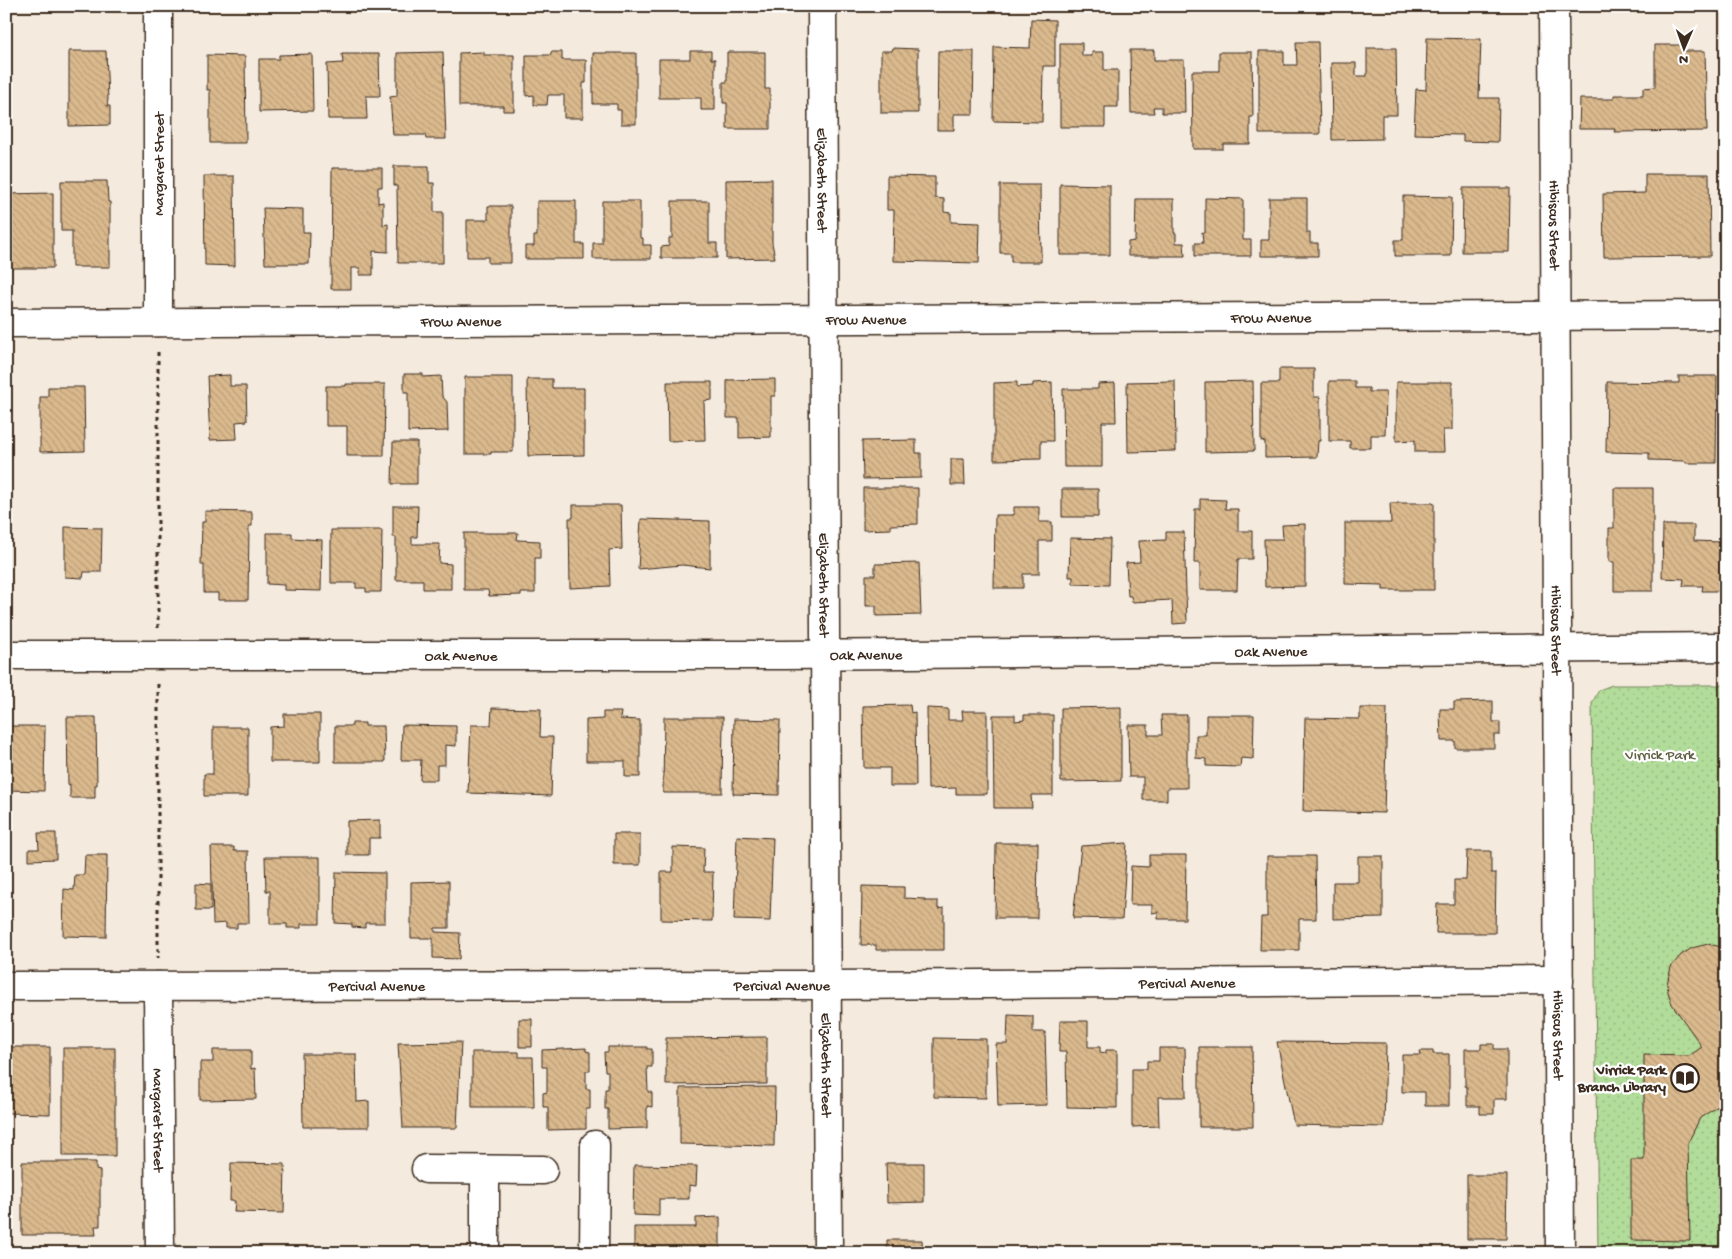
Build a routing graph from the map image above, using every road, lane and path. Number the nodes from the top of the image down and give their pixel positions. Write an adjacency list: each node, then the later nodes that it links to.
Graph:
1 (158, 6): 7 (street, Margaret Street)
2 (822, 6): 6 (street, Elizabeth Street)
3 (1554, 6): 5 (street, Hibiscus Street)
4 (1726, 315): 5 (street, Frow Avenue)
5 (1554, 316): 6 (street, Frow Avenue); 9 (street, Hibiscus Street)
6 (823, 319): 7 (street, Frow Avenue); 11 (street, Elizabeth Street)
7 (158, 322): 8 (street, Frow Avenue)
8 (6, 323)
9 (1557, 647): 10 (street, Oak Avenue); 11 (street, Oak Avenue); 13 (street, Hibiscus Street)
10 (1726, 647)
11 (825, 654): 12 (street, Oak Avenue); 14 (street, Elizabeth Street)
12 (6, 655)
13 (1559, 980): 14 (street, Percival Avenue); 25 (street, Hibiscus Street)
14 (828, 985): 16 (street, Percival Avenue); 24 (street, Elizabeth Street)
15 (6, 986): 16 (street, Percival Avenue)
16 (158, 986): 21 (street, Margaret Street)
17 (595, 1145): 23 (street)
18 (426, 1169): 19 (street)
19 (485, 1170): 20 (street); 22 (street)
20 (543, 1170)
21 (160, 1253)
22 (484, 1253)
23 (594, 1253)
24 (828, 1253)
25 (1560, 1253)

